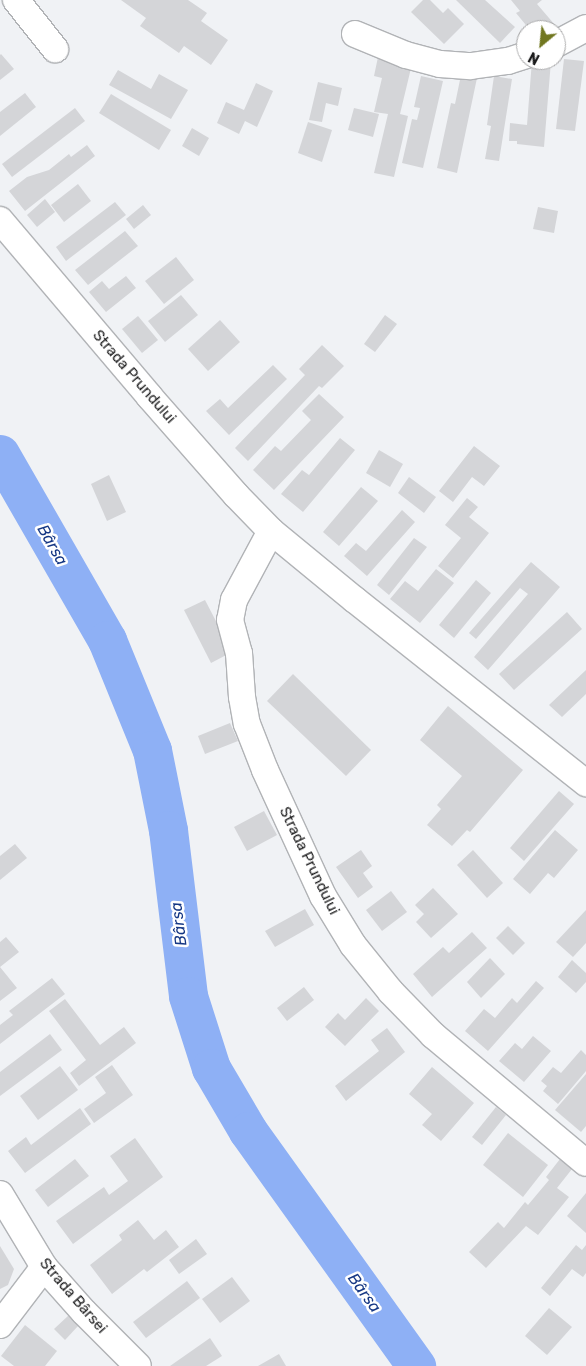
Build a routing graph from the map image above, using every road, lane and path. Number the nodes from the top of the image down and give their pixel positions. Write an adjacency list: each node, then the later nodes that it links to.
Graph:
1 (16, 0): 5 (street)
2 (586, 28): 4 (street)
3 (355, 34): 6 (street)
4 (566, 39)
5 (55, 49)
6 (516, 58)
7 (0, 220): 8 (street, Strada Prundului)
8 (271, 531): 9 (street, Strada Prundului); 10 (street, Strada Prundului)
9 (586, 783)
10 (586, 1163)
11 (0, 1194): 12 (street, Strada Bârsei)
12 (44, 1267): 13 (street); 14 (street, Strada Bârsei)
13 (0, 1325)
14 (138, 1366)

